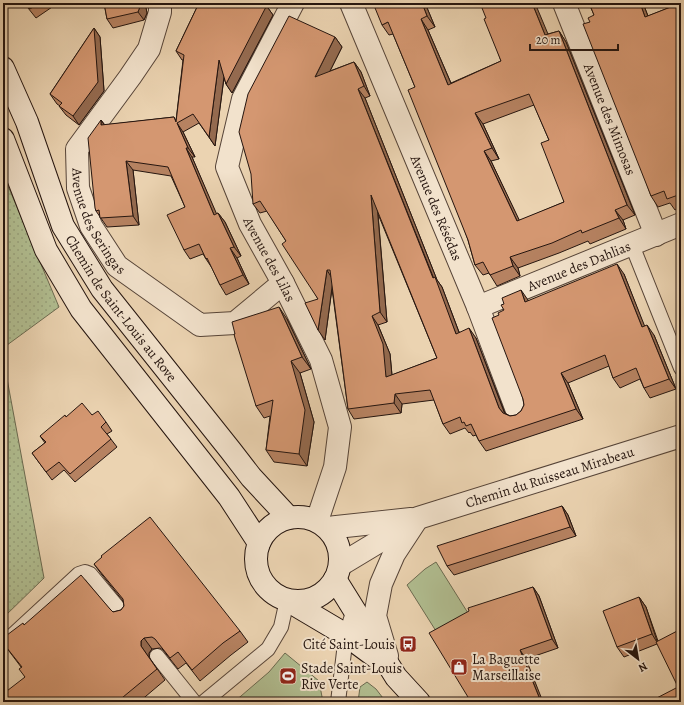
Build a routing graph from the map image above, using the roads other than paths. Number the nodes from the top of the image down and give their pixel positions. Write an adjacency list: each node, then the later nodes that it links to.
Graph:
1 (160, 3): 10 (street, Avenue des Seringas)
2 (293, 3): 10 (street, Avenue des Lilas)
3 (352, 3): 11 (street, Avenue des Résédas)
4 (564, 3): 8 (street, Avenue des Mimosas)
5 (3, 68): 15 (street, Chemin de Saint-Louis au Rove)
6 (3, 139): 18 (street, Chemin de Saint-Louis au Rove)
7 (681, 225): 8 (street, Avenue des Dahlias)
8 (656, 235): 9 (street, Avenue des Dahlias)
9 (632, 245): 11 (street, Avenue des Dahlias); 12 (lane)
10 (283, 283): 17 (street, Avenue des Lilas)
11 (478, 307): 13 (street, Avenue des Résédas)
12 (681, 368)
13 (518, 414)
14 (681, 436): 16 (street, Chemin du Ruisseau Mirabeau)
15 (289, 518): 17 (street); 18 (street)
16 (418, 518): 17 (street, Chemin du Ruisseau Mirabeau); 19 (street, Chemin du Ruisseau Mirabeau); 26 (street)
17 (322, 525): 19 (street)
18 (259, 543): 20 (street)
19 (338, 572): 20 (street); 21 (street)
20 (287, 600): 23 (street); 28 (lane)
21 (354, 608): 23 (lane); 26 (street)
22 (124, 615): 24 (lane)
23 (346, 634): 26 (street); 29 (lane)
24 (3, 644)
25 (157, 656): 27 (lane)
26 (391, 668): 30 (street)
27 (194, 702)
28 (204, 702)
29 (338, 702)
30 (419, 702)

